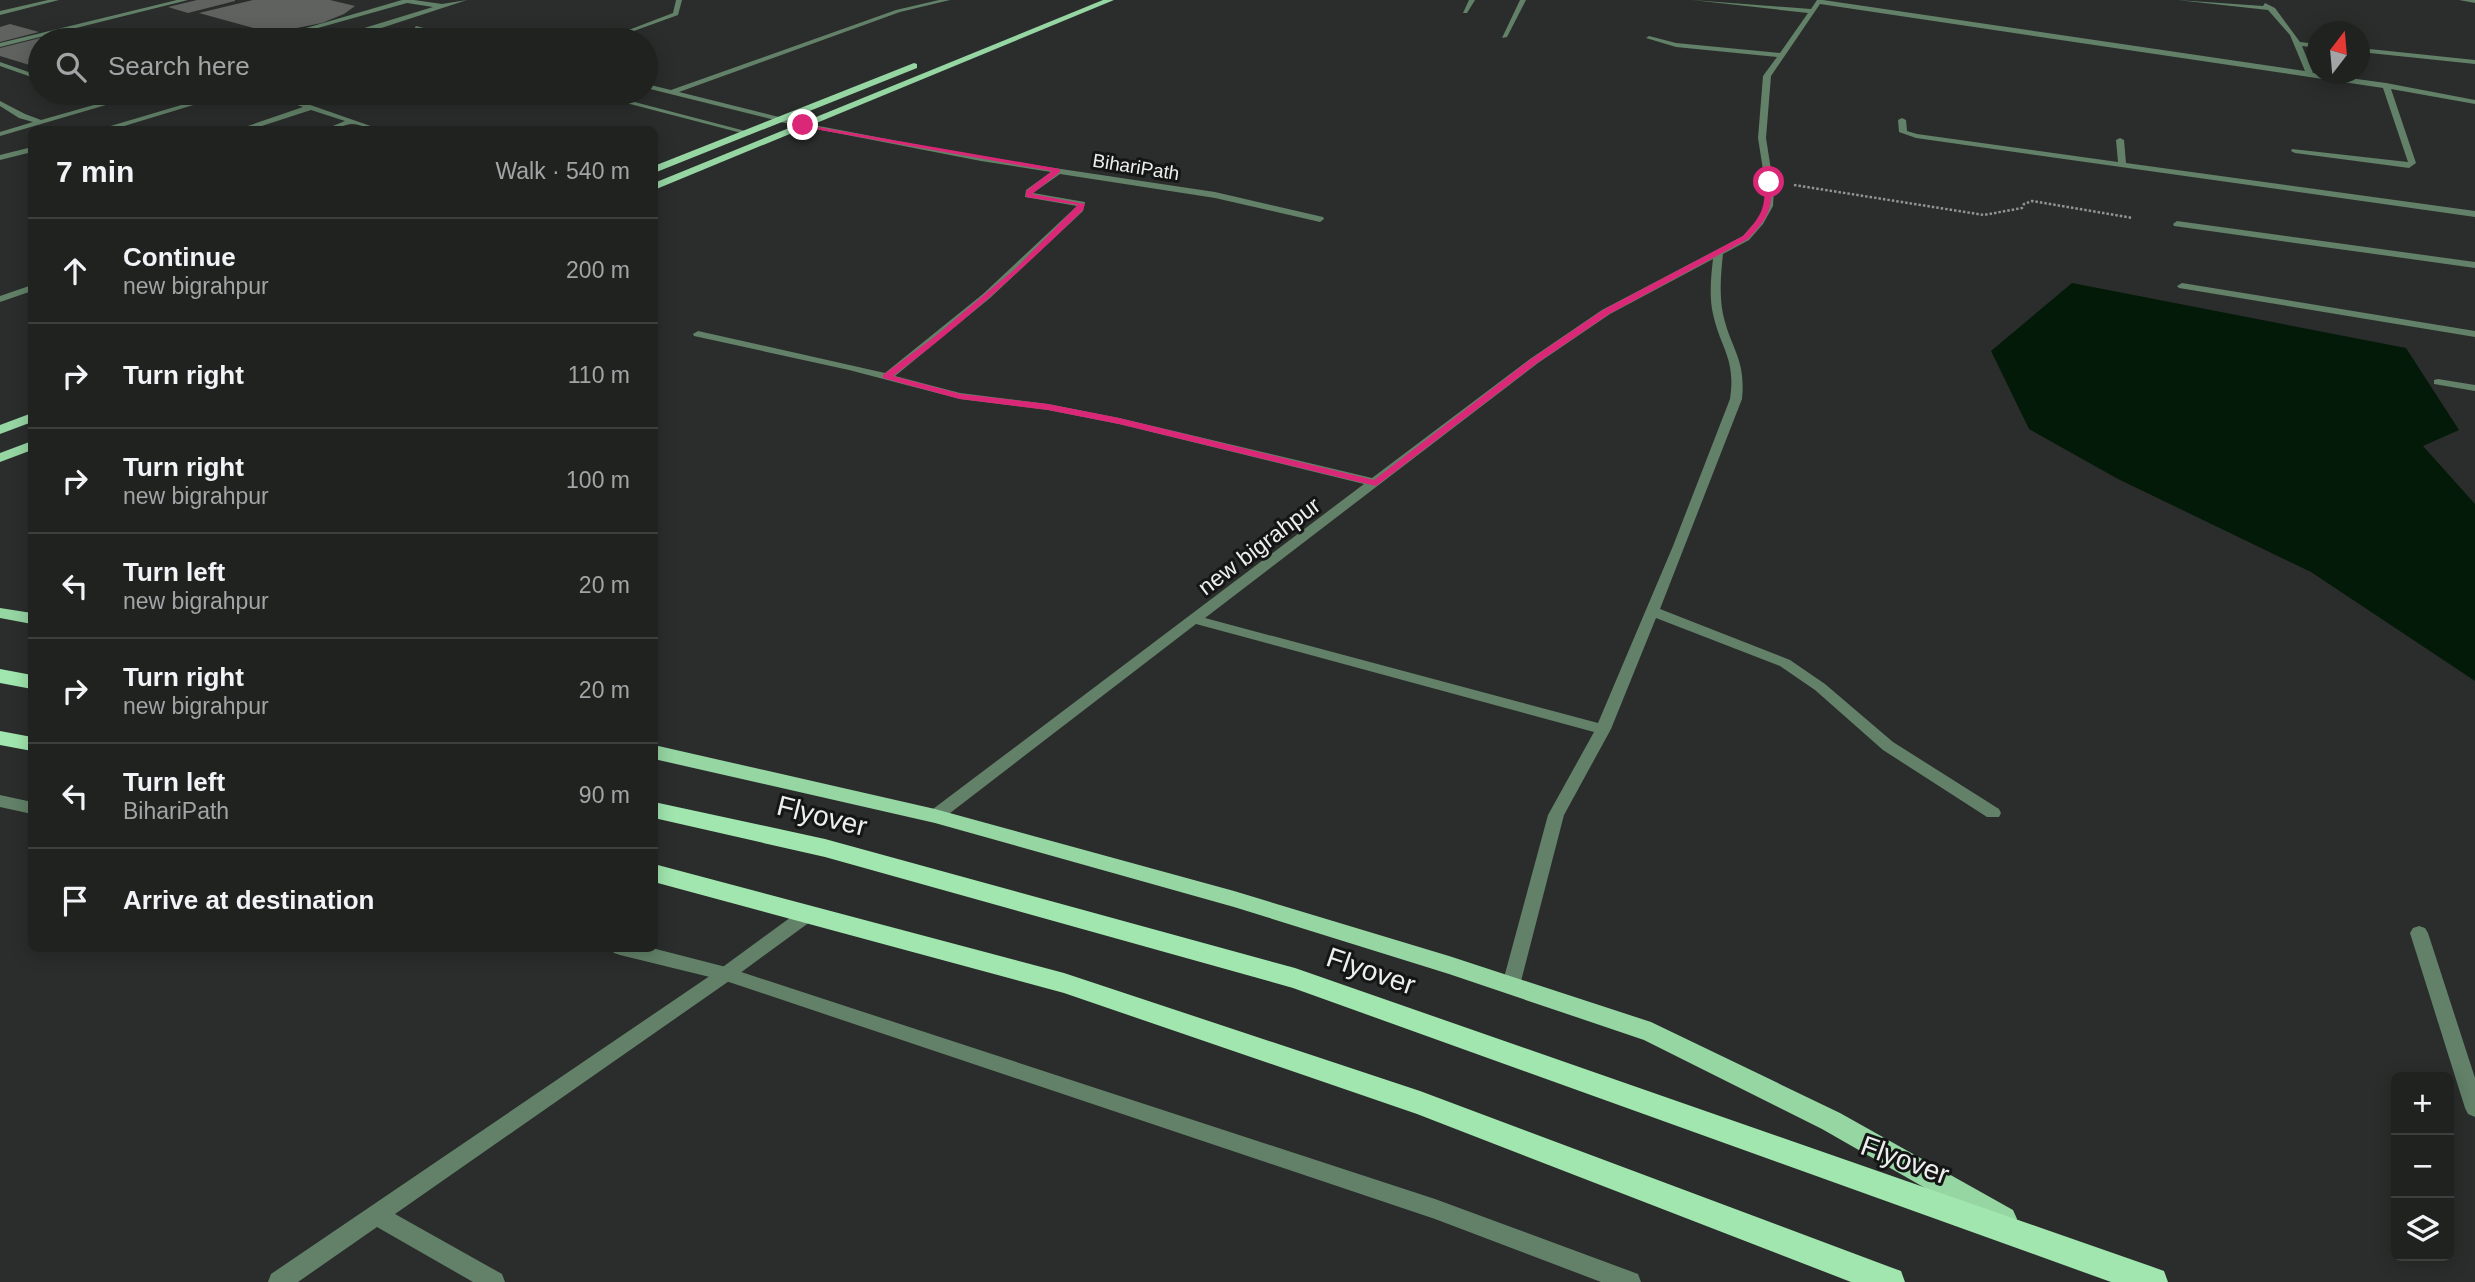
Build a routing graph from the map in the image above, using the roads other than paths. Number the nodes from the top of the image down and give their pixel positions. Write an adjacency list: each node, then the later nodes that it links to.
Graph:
1 (56, 0): 19 (street)
2 (185, 0): 20 (street)
3 (407, 0): 16 (street); 21 (street)
4 (464, 0): 16 (street)
5 (679, 0): 23 (street)
6 (947, 0): 41 (street)
7 (1110, 0): 53 (main road)
8 (1472, 0): 18 (street)
9 (1523, 0): 24 (street)
10 (1695, 0): 15 (street)
11 (2180, 0): 17 (street)
12 (2258, 0): 17 (street)
13 (2462, 0): 14 (street)
14 (2475, 1)
15 (1817, 4): 31 (street, new bigrahpur); 37 (street)
16 (442, 6): 22 (street)
17 (2273, 9): 27 (street)
18 (1465, 12)
19 (0, 13)
20 (70, 28)
21 (310, 28)
22 (374, 28)
23 (639, 28)
24 (1504, 37)
25 (28, 38): 28 (street)
26 (1649, 38): 31 (street)
27 (2299, 44): 29 (street); 35 (street)
28 (0, 45)
29 (2307, 45)
30 (2370, 51): 32 (street)
31 (1781, 55): 71 (street, new bigrahpur)
32 (2475, 62)
33 (0, 64): 36 (street)
34 (919, 65): 49 (main road)
35 (2307, 66)
36 (28, 74)
37 (2307, 74)
38 (2370, 83): 39 (street)
39 (2386, 85): 42 (street); 62 (street)
40 (658, 90): 41 (street, BihariPath)
41 (670, 93): 49 (street, BihariPath)
42 (2475, 102)
43 (0, 103): 52 (street)
44 (101, 105): 52 (street)
45 (187, 105): 54 (street)
46 (305, 105): 48 (street)
47 (640, 105): 58 (street)
48 (311, 107): 51 (street); 55 (street)
49 (780, 120): 53 (street, BihariPath); 58 (main road)
50 (1902, 120): 64 (street)
51 (353, 121): 56 (street); 57 (street)
52 (41, 122): 59 (street)
53 (803, 125): 66 (street, BihariPath); 67 (main road)
54 (114, 126)
55 (252, 126)
56 (339, 126)
57 (367, 126)
58 (749, 133): 65 (main road)
59 (0, 134)
60 (2120, 140): 64 (street)
61 (28, 150): 63 (street)
62 (2295, 151)
63 (0, 159)
64 (2122, 165): 68 (street)
65 (658, 168)
66 (1058, 170): 69 (street, BihariPath); 78 (street)
67 (658, 185)
68 (2475, 214)
69 (1320, 219)
70 (2177, 224): 72 (street)
71 (1719, 252): 85 (street, new bigrahpur); 86 (street)
72 (2475, 265)
73 (2182, 286): 77 (street)
74 (28, 289): 75 (street)
75 (0, 299)
76 (698, 334): 78 (street)
77 (2475, 334)
78 (887, 377): 85 (street)
79 (2438, 382): 80 (street)
80 (2475, 388)
81 (28, 418): 82 (main road)
82 (0, 429)
83 (28, 447): 84 (main road)
84 (0, 458)
85 (1376, 483): 89 (street, new bigrahpur)
86 (1652, 611): 92 (street); 99 (street)
87 (0, 613): 88 (main road)
88 (28, 618)
89 (1196, 620): 92 (street); 100 (street, new bigrahpur)
90 (0, 676): 91 (highway)
91 (28, 681)
92 (1603, 729): 106 (street)
93 (0, 738): 94 (highway)
94 (28, 743)
95 (658, 753): 100 (main road)
96 (0, 801): 97 (street)
97 (28, 807)
98 (658, 811): 109 (highway, Flyover)
99 (1993, 813)
100 (936, 816): 106 (main road)
101 (658, 874): 102 (highway)
102 (808, 914): 105 (street); 113 (highway)
103 (2419, 933): 107 (street)
104 (636, 952): 105 (street)
105 (726, 974): 108 (street); 112 (street)
106 (1511, 985): 109 (main road)
107 (2475, 1108)
108 (376, 1215): 110 (street); 111 (street)
109 (2050, 1245): 114 (highway, Flyover)
110 (279, 1282)
111 (494, 1282)
112 (1630, 1282)
113 (1891, 1282)
114 (2154, 1282)

